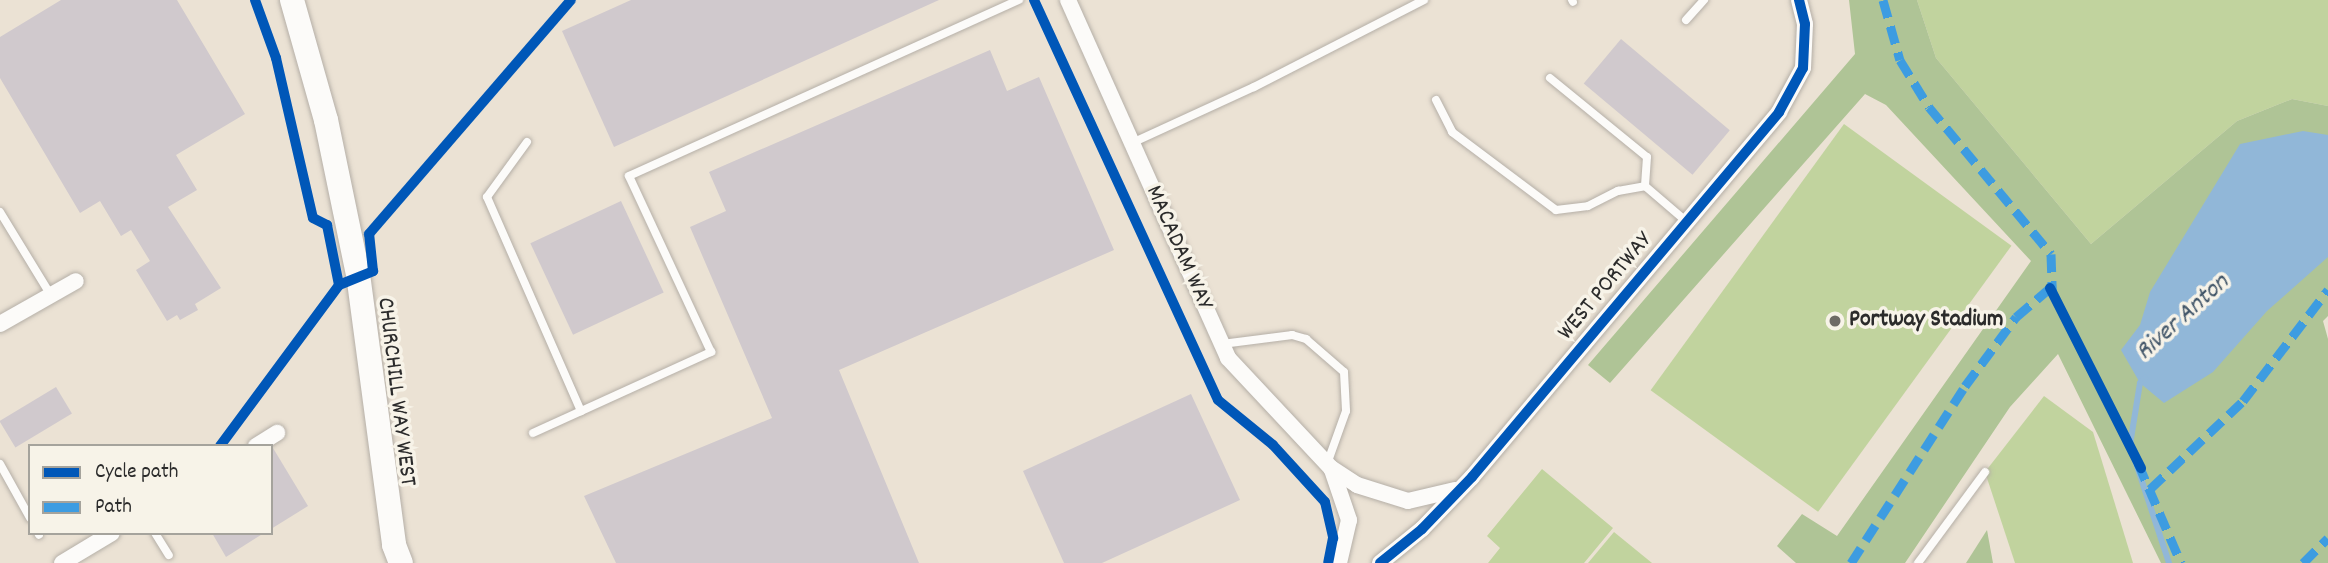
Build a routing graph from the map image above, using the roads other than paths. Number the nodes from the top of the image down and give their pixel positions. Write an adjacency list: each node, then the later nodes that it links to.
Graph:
1 (292, 0): 31 (main road, CHURCHILL WAY WEST)
2 (1019, 0): 19 (lane)
3 (1068, 0): 11 (street, MACADAM WAY)
4 (1424, 0): 11 (lane)
5 (1704, 0): 7 (lane)
6 (1800, 3): 14 (street, WEST PORTWAY)
7 (1686, 20)
8 (1550, 78): 12 (lane)
9 (1436, 100): 12 (lane)
10 (527, 142): 19 (lane)
11 (1132, 143): 18 (street, MACADAM WAY)
12 (1645, 186): 14 (lane)
13 (0, 212): 16 (lane)
14 (1687, 222): 26 (street, WEST PORTWAY)
15 (76, 281): 16 (street)
16 (50, 294): 17 (street)
17 (0, 324)
18 (1219, 344): 24 (street, MACADAM WAY); 24 (lane)
19 (581, 411): 21 (lane)
20 (277, 433): 22 (street)
21 (533, 433)
22 (259, 444)
23 (0, 464): 27 (lane)
24 (1329, 466): 26 (street); 33 (street)
25 (1985, 472): 35 (lane)
26 (1460, 488): 34 (street, WEST PORTWAY)
27 (28, 514)
28 (109, 535): 32 (street)
29 (156, 535): 30 (lane)
30 (169, 555)
31 (395, 557)
32 (62, 563)
33 (1339, 563)
34 (1380, 563)
35 (1918, 563)

